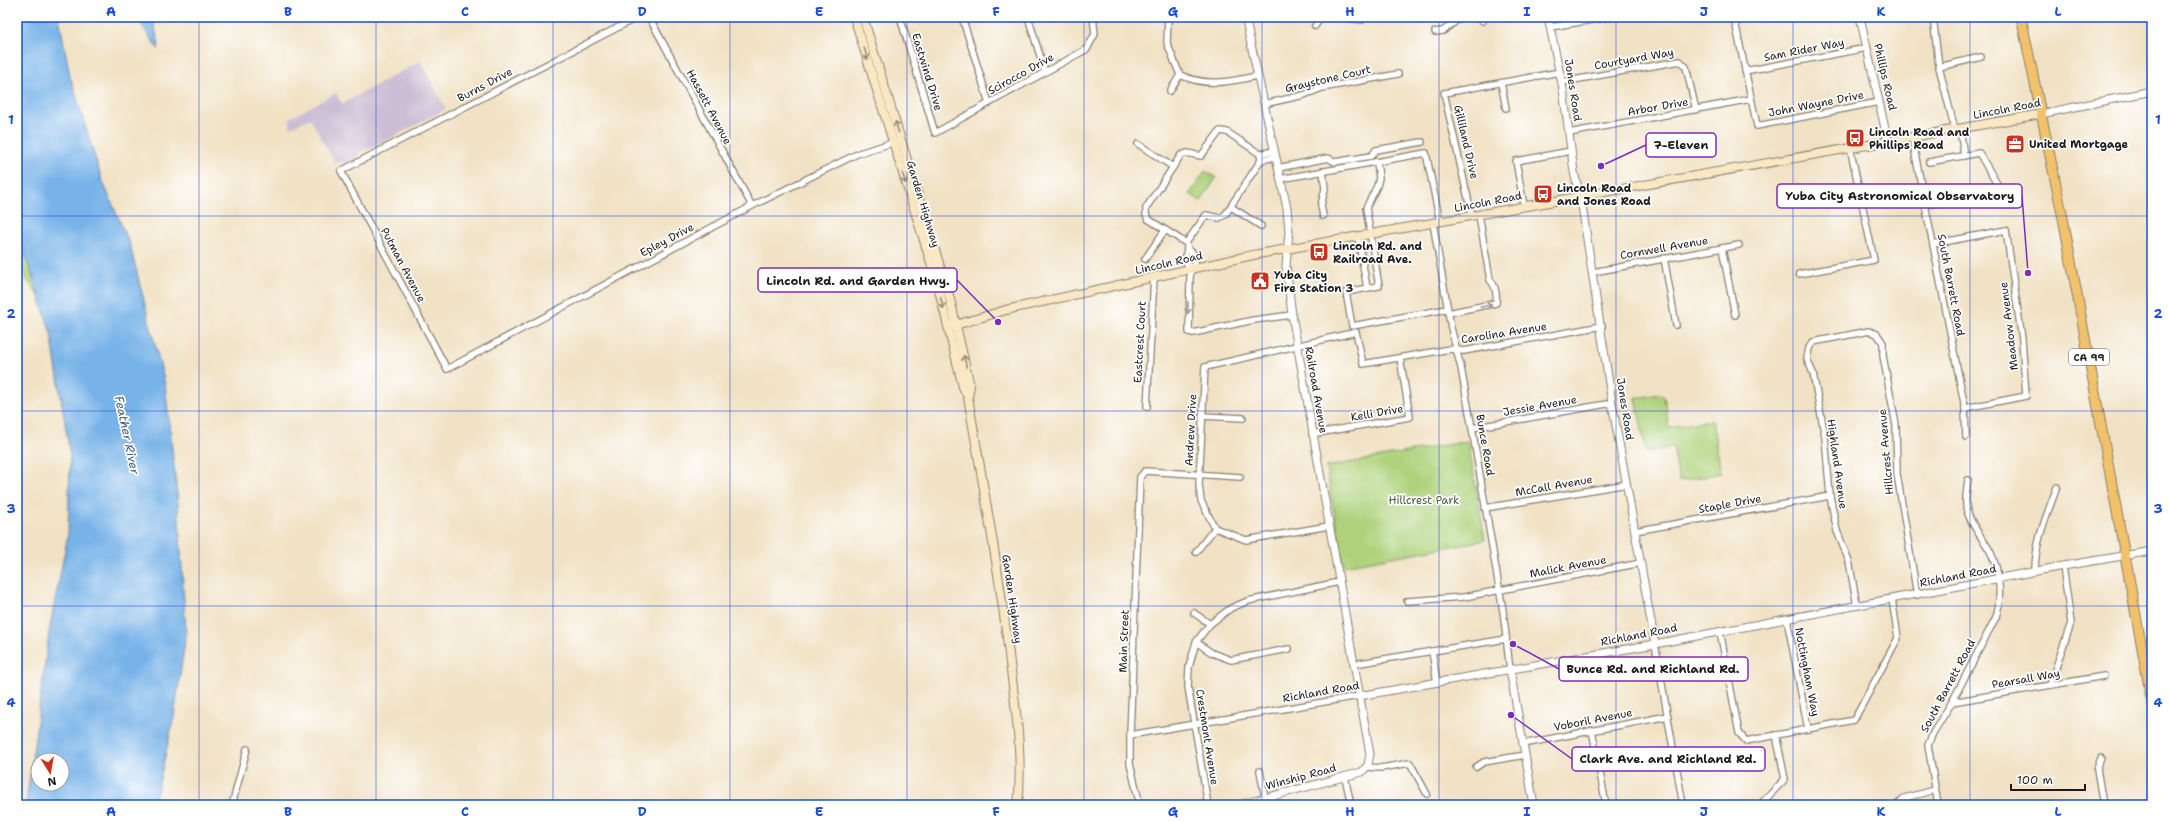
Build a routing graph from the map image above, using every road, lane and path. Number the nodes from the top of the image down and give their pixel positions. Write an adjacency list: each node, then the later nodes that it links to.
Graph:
1 (638, 17): 63 (street, Burns Drive)
2 (649, 17): 68 (street, Hassett Avenue)
3 (854, 17): 50 (main road, Garden Highway, one-way to 50)
4 (863, 17): 50 (main road, Garden Highway, one-way to 4)
5 (900, 17): 47 (street, Eastwind Drive)
6 (962, 17): 41 (street)
7 (1028, 17): 30 (street)
8 (1093, 17): 30 (street, Scirocco Drive)
9 (1168, 17): 33 (street)
10 (1246, 17): 34 (street, Railroad Avenue)
11 (1321, 17): 23 (street)
12 (1340, 17): 21 (street)
13 (1461, 17): 25 (street)
14 (1477, 17): 22 (street)
15 (1548, 17): 24 (street, Jones Road)
16 (1609, 17): 24 (street)
17 (1735, 17): 29 (street)
18 (1860, 17): 26 (street, Phillips Road)
19 (1933, 17): 28 (street)
20 (2021, 17): 45 (highway, CA 99)
21 (1362, 20)
22 (1483, 21)
23 (1315, 26)
24 (1551, 28): 31 (street, Jones Road)
25 (1435, 32)
26 (1867, 48): 29 (street, Sam Rider Way); 40 (street, Phillips Road)
27 (1981, 57): 28 (street)
28 (1939, 67): 46 (street)
29 (1745, 71): 39 (street)
30 (1045, 72): 41 (street, Scirocco Drive)
31 (1560, 72): 35 (street, Jones Road); 36 (street, Gilliland Drive)
32 (1398, 74): 42 (street, Graystone Court)
33 (1180, 75): 34 (street); 37 (street)
34 (1258, 76): 42 (street, Railroad Avenue)
35 (1562, 82): 44 (street, Courtyard Way); 48 (street, Jones Road)
36 (1501, 83): 43 (street); 71 (street, Gilliland Drive)
37 (1170, 91)
38 (2152, 91): 45 (street, Lincoln Road)
39 (1751, 100): 40 (street, John Wayne Drive); 44 (street, Arbor Drive)
40 (1879, 102): 52 (street, Phillips Road)
41 (989, 103): 47 (street, Scirocco Drive)
42 (1264, 104): 56 (street, Railroad Avenue)
43 (1506, 108)
44 (1696, 110): 48 (street, Arbor Drive)
45 (2041, 114): 46 (main road, Lincoln Road); 122 (highway, CA 99)
46 (1957, 129): 49 (main road, Lincoln Road); 57 (street)
47 (936, 133)
48 (1569, 134): 55 (street, Jones Road)
49 (1912, 138): 52 (main road, Lincoln Road); 67 (street, South Barrett Road)
50 (897, 141): 68 (street, Epley Drive); 94 (main road, Garden Highway)
51 (1422, 142): 62 (street)
52 (1888, 142): 54 (main road, Lincoln Road)
53 (1138, 144): 61 (street)
54 (1850, 147): 66 (main road, Lincoln Road); 87 (street)
55 (1571, 151): 66 (street, Jones Road); 69 (street)
56 (1275, 154): 58 (street); 62 (street, Railroad Avenue)
57 (1964, 156): 60 (street); 67 (street)
58 (1261, 157): 61 (street); 70 (street)
59 (1377, 162): 64 (street); 73 (street, Bunce Road); 76 (street)
60 (1929, 162)
61 (1173, 167): 75 (street)
62 (1278, 168): 65 (street, Railroad Avenue)
63 (341, 171): 101 (street, Putman Avenue)
64 (1323, 171): 65 (street); 72 (street)
65 (1280, 179): 82 (street, Railroad Avenue)
66 (1579, 196): 69 (main road, Lincoln Road); 86 (street, Jones Road)
67 (1925, 205): 78 (street, South Barrett Road)
68 (752, 206): 101 (street, Epley Drive)
69 (1524, 206): 71 (main road, Lincoln Road)
70 (1231, 207): 74 (street); 79 (street)
71 (1475, 215): 73 (main road, Lincoln Road); 90 (street, one-way to 71)
72 (1323, 216)
73 (1436, 223): 76 (main road, Lincoln Road); 90 (street, Bunce Road)
74 (1261, 226)
75 (1165, 230): 79 (street); 84 (street)
76 (1370, 234): 77 (main road, Lincoln Road); 89 (street)
77 (1358, 236): 82 (main road, Lincoln Road); 89 (street)
78 (1933, 244): 104 (street, South Barrett Road); 104 (street, Meadow Avenue)
79 (1187, 245): 85 (street); 85 (street)
80 (1738, 246): 81 (street, Cornwell Avenue)
81 (1722, 248): 83 (street, Cornwell Avenue); 92 (street)
82 (1287, 249): 85 (main road, Lincoln Road); 91 (street, Railroad Avenue)
83 (1664, 258): 86 (street, Cornwell Avenue); 93 (street)
84 (1145, 259)
85 (1191, 269): 88 (main road, Lincoln Road); 91 (street, one-way to 91)
86 (1593, 272): 95 (street, Jones Road)
87 (1799, 274)
88 (1154, 277): 94 (main road, Lincoln Road); 103 (street, Eastcrest Court)
89 (1367, 288): 90 (street)
90 (1448, 311): 98 (street, Bunce Road)
91 (1292, 315): 96 (street, Railroad Avenue)
92 (1735, 315)
93 (1676, 324)
94 (953, 326): 168 (main road, Garden Highway)
95 (1602, 326): 98 (street, Carolina Avenue); 102 (street, Jones Road)
96 (1297, 346): 100 (street, Andrew Drive); 105 (street, Andrew Drive); 108 (street, Railroad Avenue)
97 (1809, 348): 115 (street, Highland Avenue); 129 (street, Hillcrest Avenue)
98 (1456, 350): 99 (street, Carolina Avenue); 107 (street, Bunce Road)
99 (1400, 358): 100 (street, Carolina Avenue); 108 (street, Kelli Drive)
100 (1363, 364)
101 (447, 369)
102 (1612, 403): 107 (street, Jessie Avenue); 113 (street, Jones Road)
103 (1147, 407)
104 (1965, 408): 109 (street, South Barrett Road)
105 (1202, 416): 106 (street); 110 (street, Andrew Drive)
106 (1243, 418)
107 (1472, 428): 116 (street, Bunce Road)
108 (1312, 434): 117 (street, Railroad Avenue)
109 (1966, 437)
110 (1199, 473): 111 (street); 118 (street, Andrew Drive); 154 (street, Main Street)
111 (1240, 477)
112 (1968, 480): 126 (street, South Barrett Road)
113 (1627, 484): 116 (street, McCall Avenue); 119 (street, Jones Road)
114 (2057, 486): 125 (street)
115 (1830, 496): 119 (street, Staple Drive); 132 (street, Highland Avenue)
116 (1486, 508): 128 (street, Bunce Road)
117 (1329, 526): 118 (street); 127 (street, Railroad Avenue)
118 (1215, 528): 121 (street)
119 (1635, 531): 123 (street, Jones Road)
120 (2152, 550): 122 (street, Richland Road)
121 (1196, 552)
122 (2124, 556): 124 (street, Richland Road); 149 (highway, CA 99)
123 (1641, 563): 128 (street, Malick Avenue); 139 (street, Jones Road)
124 (2063, 566): 125 (street, Richland Road); 146 (street)
125 (2035, 571): 126 (street, Richland Road)
126 (1998, 579): 129 (street, Richland Road); 148 (street, South Barrett Road)
127 (1339, 582): 135 (street, Crestmont Avenue); 142 (street, Railroad Avenue)
128 (1499, 590): 131 (street, Malick Avenue); 137 (street, Bunce Road)
129 (1917, 595): 130 (street, Richland Road)
130 (1892, 599): 132 (street, Richland Road); 152 (street)
131 (1407, 601)
132 (1857, 606): 134 (street, Richland Road)
133 (1194, 613): 135 (street)
134 (1787, 619): 136 (street, Richland Road); 152 (street, Nottingham Way)
135 (1210, 624): 138 (street, Crestmont Avenue)
136 (1720, 631): 139 (street, Richland Road); 155 (street)
137 (1506, 639): 141 (street); 143 (street, Bunce Road)
138 (1196, 642): 140 (street); 151 (street, Crestmont Avenue)
139 (1655, 644): 143 (street, Richland Road); 150 (street, Jones Road)
140 (1289, 649)
141 (1432, 651): 142 (street); 145 (street)
142 (1354, 664): 147 (street, Railroad Avenue)
143 (1510, 670): 145 (street, Richland Road); 156 (street)
144 (2104, 676): 146 (street, Pearsall Way)
145 (1437, 683): 147 (street, Richland Road)
146 (2050, 685): 148 (street, Pearsall Way)
147 (1359, 696): 151 (street, Richland Road); 160 (street, Railroad Avenue)
148 (1952, 702): 164 (street, South Barrett Road)
149 (2152, 703)
150 (1668, 716): 153 (street, Voboril Avenue); 175 (street, Jones Road)
151 (1194, 725): 154 (street, Richland Road); 170 (street, Crestmont Avenue)
152 (1808, 729): 155 (street)
153 (1592, 730): 156 (street, Voboril Avenue); 174 (street)
154 (1130, 735): 169 (street, Main Street)
155 (1776, 735): 176 (street)
156 (1523, 744): 158 (street)
157 (247, 749): 167 (street)
158 (1525, 755): 161 (street); 173 (street)
159 (2101, 758): 179 (street)
160 (1367, 767): 163 (street, Winship Road); 165 (street)
161 (1476, 767)
162 (1260, 771): 166 (street)
163 (1345, 777): 166 (street, Winship Road); 172 (street)
164 (1935, 790): 177 (street); 178 (street, South Barrett Road)
165 (1428, 794)
166 (1266, 798): 171 (street, Winship Road)
167 (232, 805)
168 (1018, 805)
169 (1140, 805)
170 (1208, 805)
171 (1239, 805)
172 (1351, 805)
173 (1534, 805)
174 (1606, 805)
175 (1683, 805)
176 (1760, 805)
177 (1897, 805)
178 (1938, 805)
179 (2103, 805)

